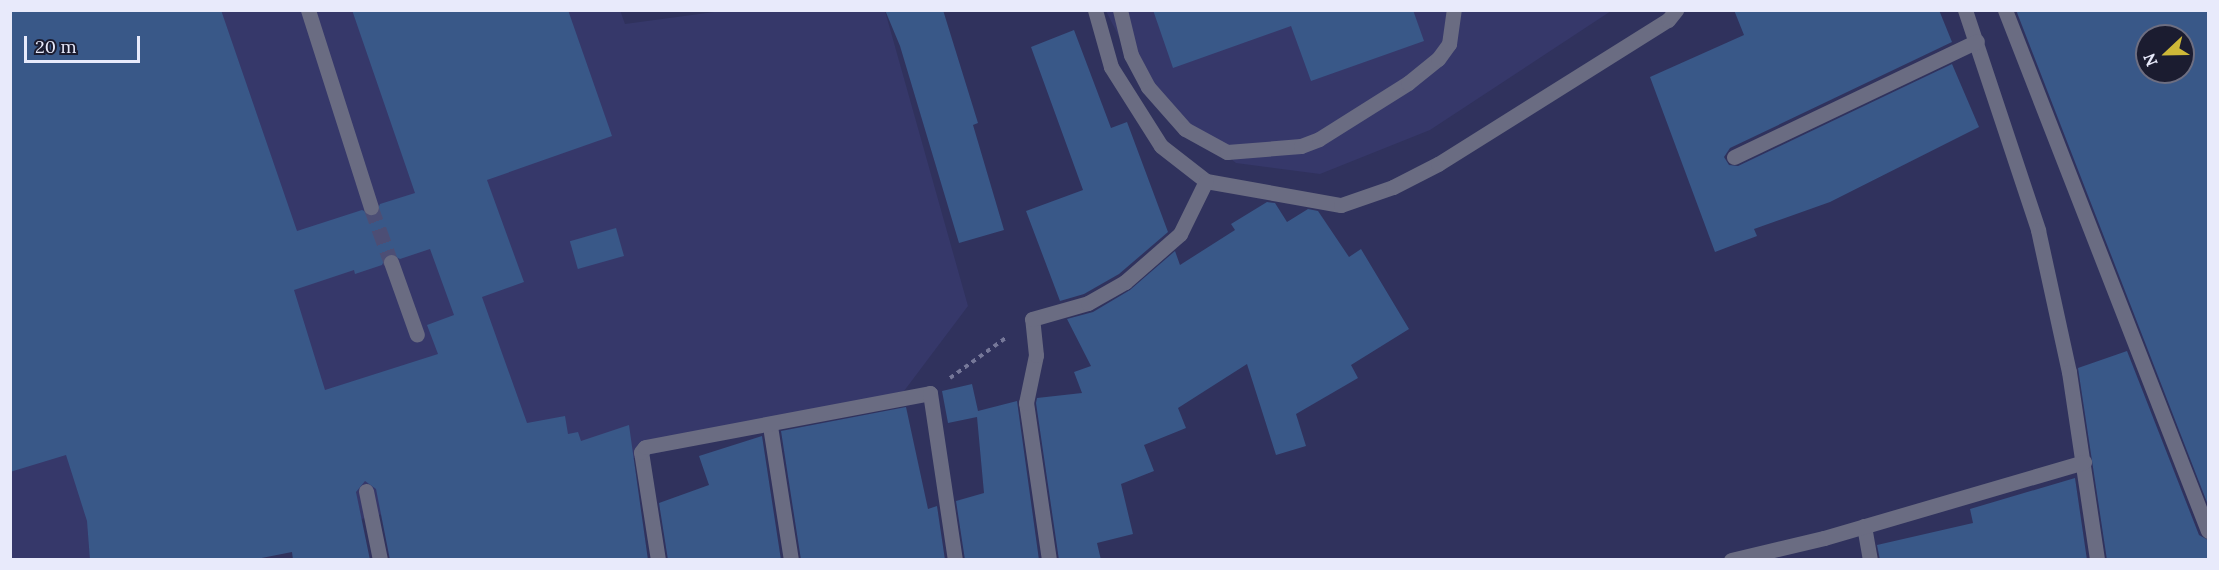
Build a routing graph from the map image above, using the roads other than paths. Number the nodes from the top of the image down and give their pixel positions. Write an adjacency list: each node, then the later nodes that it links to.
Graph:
1 (308, 10): 11 (street)
2 (1095, 10): 10 (street)
3 (1120, 10): 4 (street)
4 (1454, 10)
5 (1676, 10): 10 (street)
6 (1965, 10): 8 (street)
7 (2005, 10): 18 (street)
8 (1977, 41): 9 (street); 15 (street)
9 (1734, 157)
10 (1206, 181): 24 (street)
11 (371, 207)
12 (391, 262): 13 (street)
13 (417, 335)
14 (770, 426): 21 (street); 22 (street); 23 (street)
15 (2084, 462): 17 (street); 27 (street)
16 (366, 491): 20 (street)
17 (1864, 526): 19 (street); 26 (street)
18 (2208, 531)
19 (1747, 558): 25 (street)
20 (380, 560)
21 (658, 560)
22 (791, 560)
23 (955, 560)
24 (1049, 560)
25 (1731, 560)
26 (1870, 560)
27 (2097, 560)

